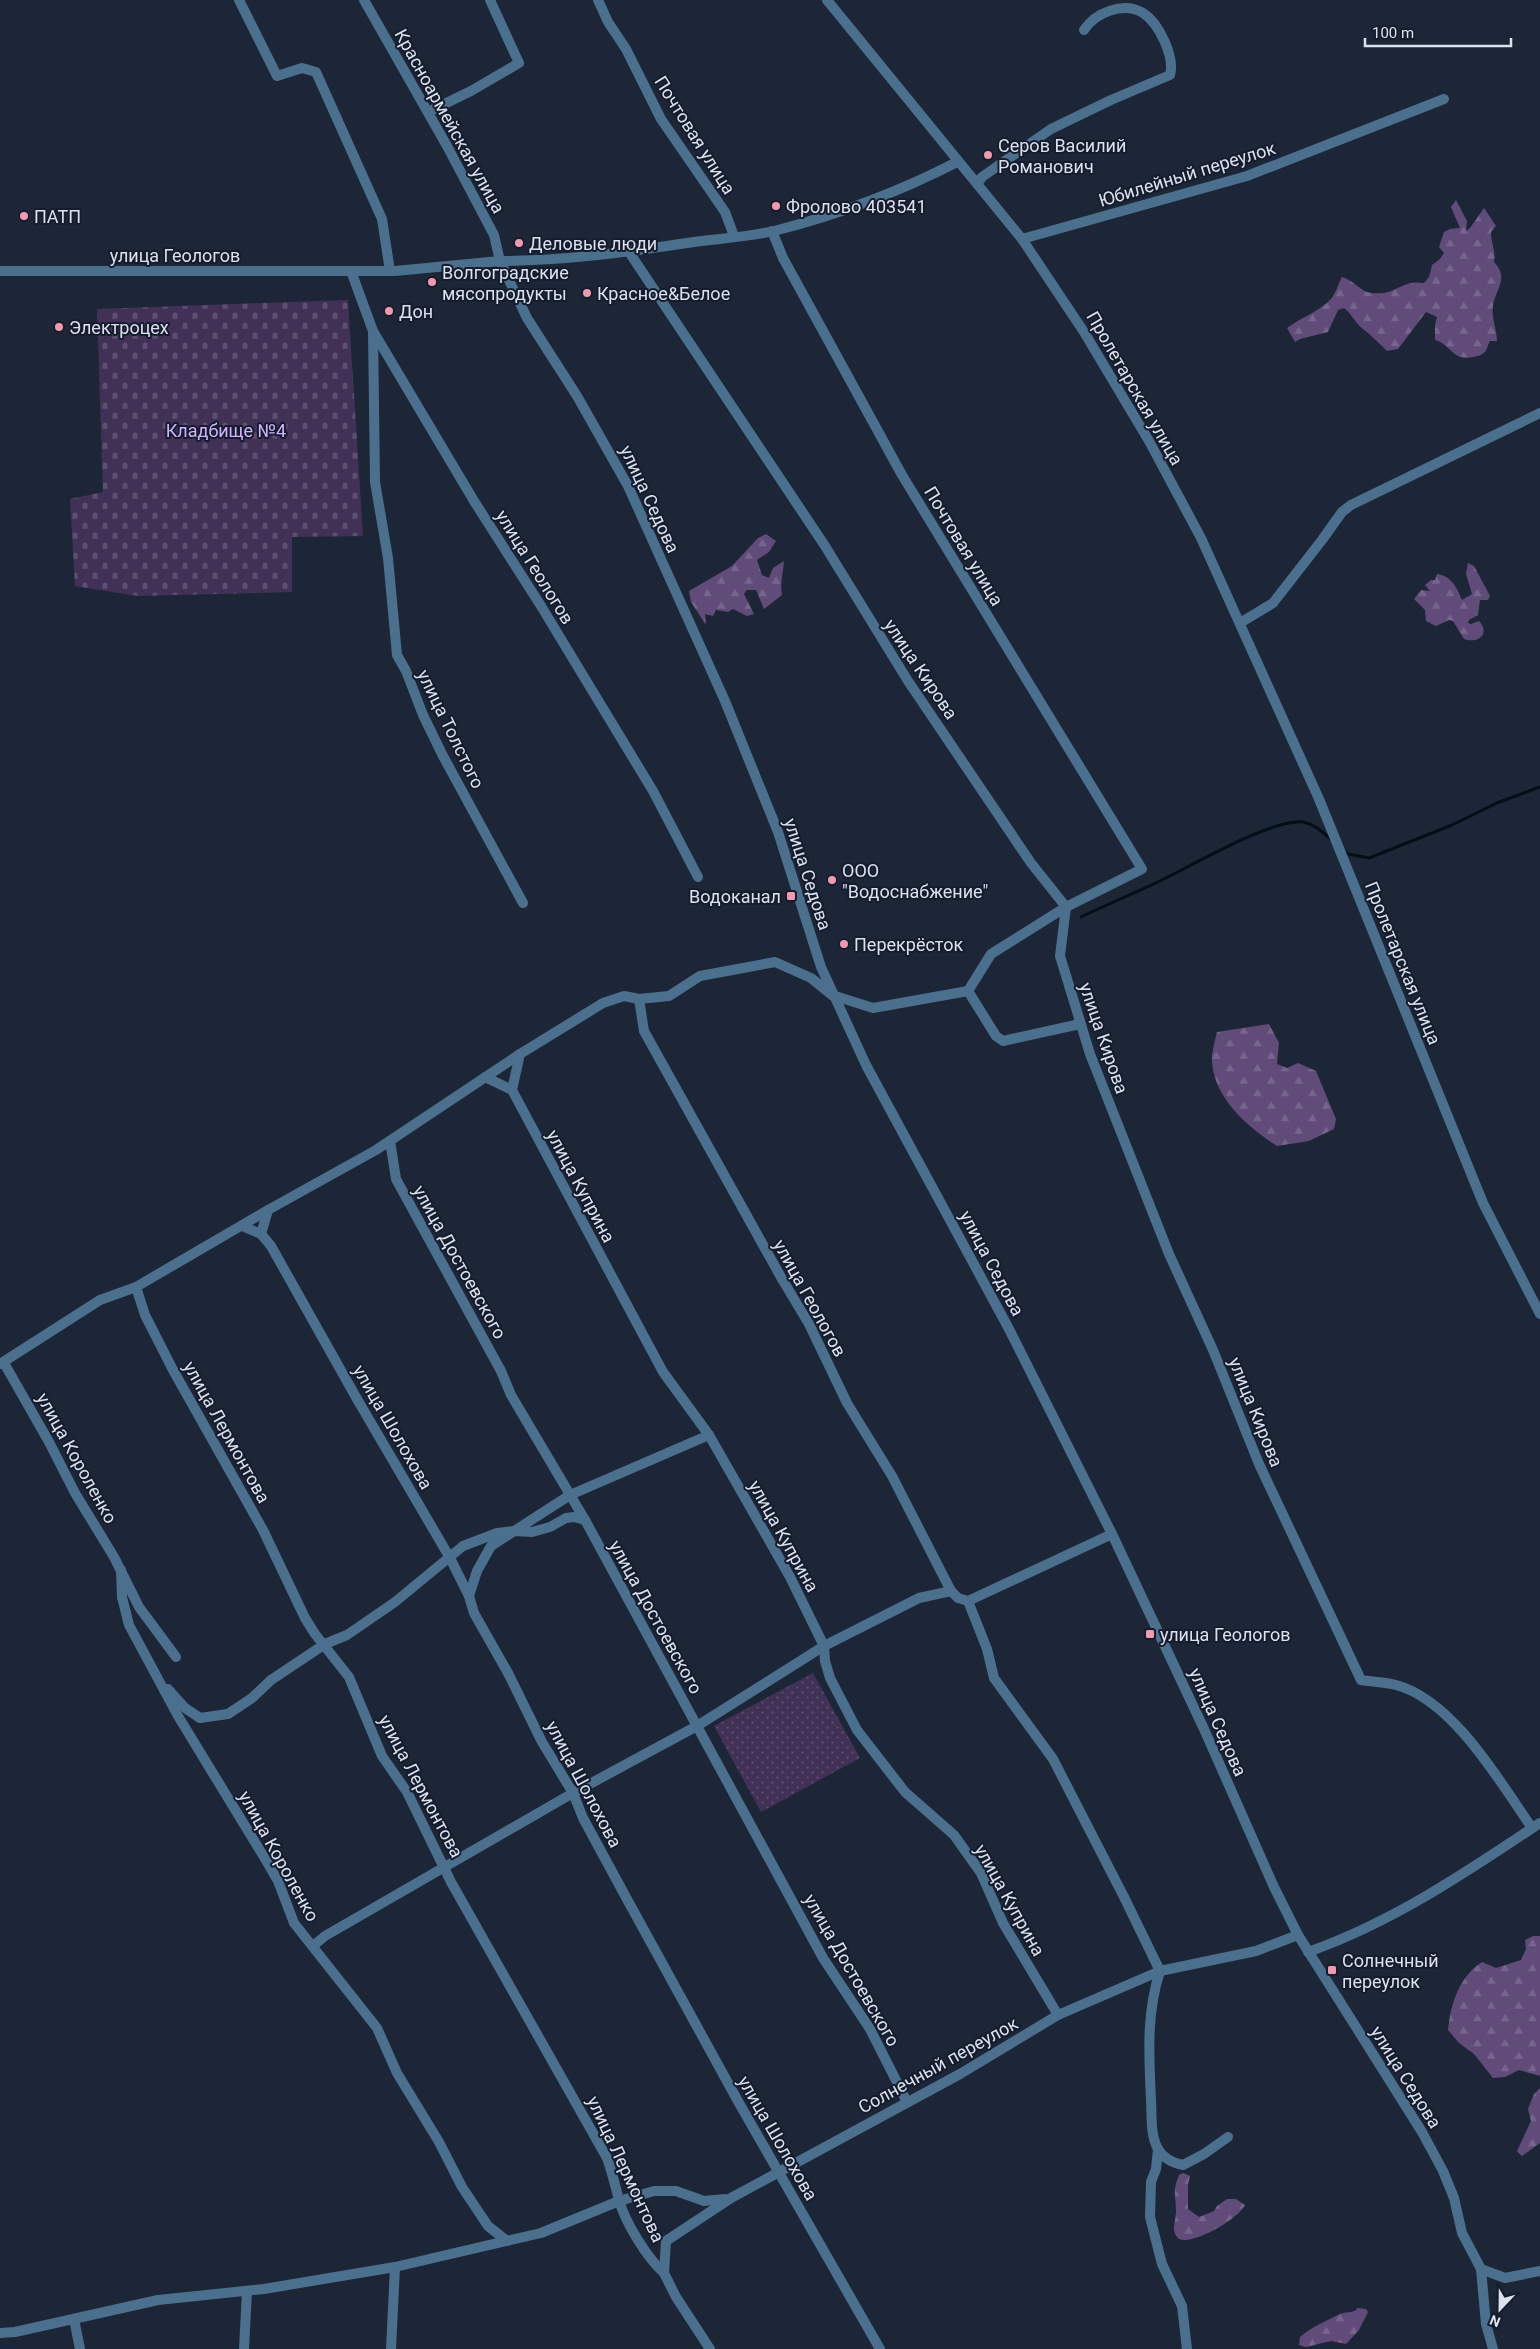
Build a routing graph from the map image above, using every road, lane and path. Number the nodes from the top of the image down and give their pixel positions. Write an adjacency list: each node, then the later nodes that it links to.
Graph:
1 (239, 0): 18 (street)
2 (364, 0): 8 (street, Красноармейская улица)
3 (490, 0): 8 (street)
4 (598, 0): 12 (street, Почтовая улица)
5 (827, 0): 9 (street, Пролетарская улица)
6 (1084, 30): 10 (street)
7 (1444, 99): 13 (street, Юбилейный переулок)
8 (428, 112): 15 (street, Красноармейская улица)
9 (958, 162): 10 (street, Пролетарская улица); 11 (street, улица Геологов)
10 (977, 184): 13 (street, Пролетарская улица)
11 (772, 231): 12 (street, улица Геологов); 24 (street, Почтовая улица)
12 (734, 236): 14 (street, улица Геологов)
13 (1022, 239): 21 (street, Пролетарская улица)
14 (629, 252): 15 (street, улица Геологов); 24 (street, улица Кирова)
15 (500, 261): 18 (street, улица Геологов); 25 (street, улица Седова)
16 (351, 270): 17 (street, улица Геологов); 18 (street, улица Геологов); 19 (street, улица Геологов)
17 (0, 271)
18 (390, 271)
19 (373, 330): 22 (street, улица Геологов); 23 (street, улица Толстого)
20 (1540, 413): 21 (street)
21 (1240, 623): 39 (street, Пролетарская улица)
22 (698, 878)
23 (523, 903)
24 (1066, 907): 27 (street); 30 (street, улица Кирова)
25 (820, 967): 26 (street); 28 (street, улица Седова)
26 (810, 978): 28 (street); 29 (street)
27 (968, 991): 28 (street); 30 (street)
28 (832, 995): 45 (street, улица Седова)
29 (639, 1000): 31 (street); 48 (street, улица Геологов)
30 (1080, 1024): 57 (street, улица Кирова)
31 (520, 1054): 32 (street); 33 (street)
32 (485, 1077): 33 (street); 34 (street)
33 (512, 1090): 41 (street, улица Куприна)
34 (390, 1141): 35 (street); 42 (street, улица Достоевского)
35 (268, 1210): 36 (street); 37 (street)
36 (242, 1226): 37 (street); 38 (street)
37 (260, 1234): 46 (street, улица Шолохова)
38 (136, 1286): 40 (street); 51 (street, улица Лермонтова)
39 (1540, 1314)
40 (2, 1363): 47 (street, улица Короленко)
41 (708, 1435): 42 (street); 52 (street, улица Куприна)
42 (570, 1495): 43 (street, улица Достоевского); 44 (street)
43 (585, 1520): 44 (street); 55 (street, улица Достоевского)
44 (514, 1531): 46 (street); 49 (street)
45 (1112, 1534): 50 (street); 59 (street, улица Седова)
46 (450, 1558): 49 (street, улица Шолохова); 51 (street)
47 (121, 1570): 53 (street, улица Короленко); 54 (street, улица Короленко)
48 (951, 1591): 50 (street); 52 (street)
49 (469, 1596): 56 (street, улица Шолохова)
50 (968, 1601): 62 (street)
51 (324, 1644): 54 (street); 58 (street, улица Лермонтова)
52 (824, 1646): 55 (street); 63 (street, улица Куприна)
53 (176, 1657)
54 (152, 1666): 60 (street, улица Короленко)
55 (697, 1726): 56 (street); 64 (street, улица Достоевского)
56 (573, 1793): 58 (street); 67 (street, улица Шолохова)
57 (1536, 1825): 61 (street)
58 (445, 1865): 60 (street); 69 (street, улица Лермонтова)
59 (1298, 1935): 61 (street, улица Седова); 62 (street, Солнечный переулок)
60 (313, 1946): 70 (street, улица Короленко)
61 (1308, 1952): 73 (street, улица Седова)
62 (1160, 1971): 63 (street, Солнечный переулок); 66 (street)
63 (1058, 2015): 64 (street, Солнечный переулок)
64 (907, 2102): 67 (street, Солнечный переулок)
65 (1228, 2137): 66 (street)
66 (1158, 2149): 84 (street)
67 (779, 2171): 68 (street, Солнечный переулок); 83 (street, улица Шолохова)
68 (730, 2198): 69 (street); 71 (street, Солнечный переулок)
69 (619, 2201): 70 (street); 75 (street, улица Лермонтова)
70 (507, 2241): 72 (street)
71 (666, 2241): 75 (street, улица Лермонтова)
72 (395, 2267): 76 (street); 81 (street)
73 (1481, 2269): 74 (street); 85 (street, улица Седова)
74 (1540, 2271)
75 (664, 2273): 82 (street, улица Лермонтова)
76 (247, 2291): 77 (street); 80 (street)
77 (74, 2319): 78 (street); 79 (street)
78 (0, 2333)
79 (80, 2349)
80 (244, 2349)
81 (391, 2349)
82 (710, 2349)
83 (880, 2349)
84 (1188, 2349)
85 (1493, 2349)

